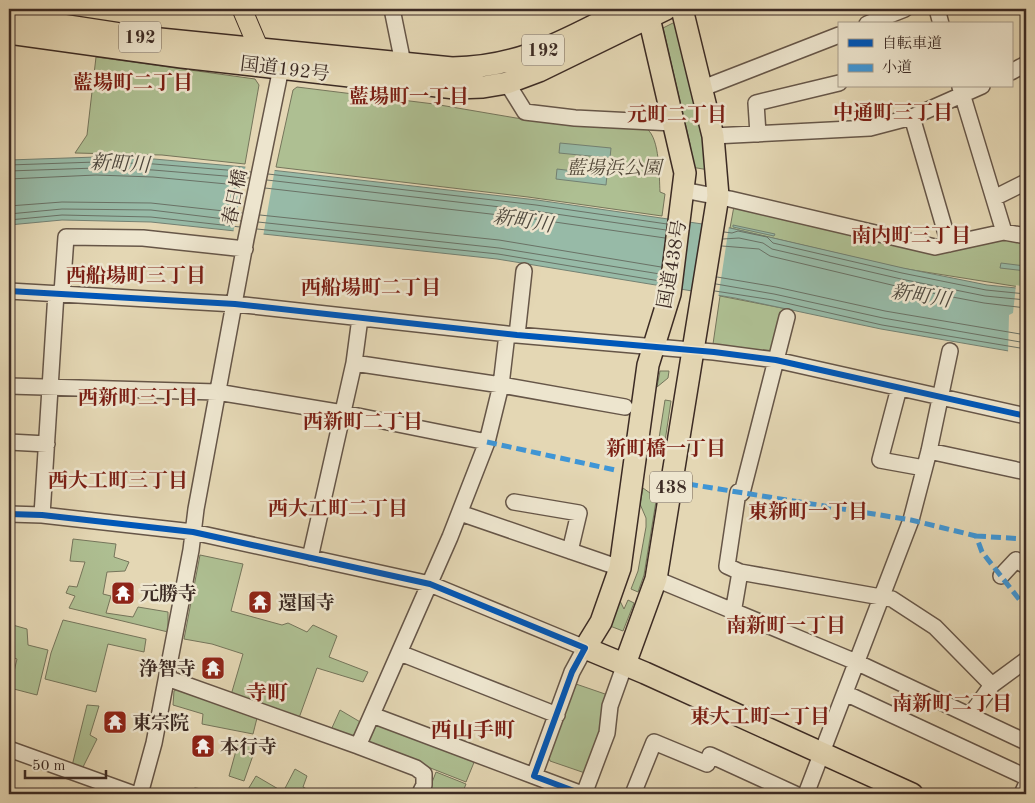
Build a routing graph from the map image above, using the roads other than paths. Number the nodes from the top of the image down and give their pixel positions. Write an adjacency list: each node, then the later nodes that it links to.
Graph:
1 (242, 9): 14 (main road)
2 (256, 9): 14 (main road)
3 (392, 9): 15 (street)
4 (628, 9): 15 (highway, 国道192号 / 192)
5 (682, 9): 20 (highway, 国道438号 / 438)
6 (905, 9): 10 (street)
7 (937, 9): 11 (street)
8 (654, 12): 18 (highway, 国道192号 / 192); 23 (highway, 国道438号 / 438)
9 (9, 17): 14 (highway, 国道192号 / 192)
10 (872, 22)
11 (940, 22)
12 (9, 34): 14 (highway, 国道192号 / 192)
13 (838, 35): 20 (street)
14 (271, 55): 15 (highway, 国道192号 / 192); 18 (highway, 国道192号 / 192); 32 (street, 春日橋)
15 (403, 63)
16 (1026, 64): 17 (street)
17 (1012, 71)
18 (507, 83): 23 (street)
19 (838, 83): 24 (street)
20 (703, 88): 25 (highway, 国道438号 / 438)
21 (962, 91): 22 (street); 28 (street)
22 (912, 117): 24 (street); 33 (street)
23 (673, 123): 27 (highway, 国道438号 / 438)
24 (758, 134): 25 (street)
25 (713, 136): 29 (highway, 国道438号 / 438)
26 (1026, 182): 28 (street)
27 (682, 198): 29 (street); 41 (highway, 国道438号 / 438)
28 (994, 198): 30 (street)
29 (717, 205): 33 (street); 42 (highway, 国道438号 / 438)
30 (1004, 232): 31 (street); 33 (street)
31 (1026, 236)
32 (245, 244): 36 (street); 37 (street, 春日橋)
33 (948, 244)
34 (524, 271): 40 (street)
35 (9, 291): 36 (street)
36 (59, 293): 37 (street); 48 (street)
37 (235, 304): 39 (street); 50 (street, 春日橋)
38 (787, 317): 44 (street)
39 (360, 318): 40 (street); 45 (street)
40 (512, 334): 41 (street); 46 (street)
41 (653, 347): 42 (street); 69 (highway, 国道438号 / 438)
42 (693, 351): 44 (street); 72 (highway, 国道438号 / 438)
43 (950, 351): 51 (street)
44 (776, 360): 49 (street); 70 (street)
45 (354, 363): 46 (street); 53 (street)
46 (500, 385): 52 (street); 56 (street)
47 (9, 386): 48 (street)
48 (51, 386): 50 (street); 57 (street)
49 (899, 388): 51 (street); 59 (street)
50 (217, 392): 53 (street); 65 (street, 春日橋)
51 (941, 398): 54 (street); 58 (street)
52 (624, 407)
53 (343, 413): 56 (street); 67 (street)
54 (1026, 416)
55 (9, 442): 57 (street)
56 (487, 442): 62 (street)
57 (47, 444): 63 (street)
58 (929, 451): 59 (street); 60 (street)
59 (924, 468): 74 (street)
60 (1026, 472)
61 (514, 502): 66 (street)
62 (460, 513): 66 (street); 73 (street)
63 (42, 515): 64 (street); 65 (street)
64 (9, 516)
65 (193, 532): 67 (street); 81 (street, 春日橋)
66 (570, 551): 69 (street)
67 (310, 558): 73 (street)
68 (1026, 566): 71 (street)
69 (620, 568): 76 (highway, 国道438号 / 438)
70 (740, 572): 74 (street); 75 (street)
71 (1001, 576)
72 (656, 579): 75 (street); 80 (highway, 国道438号 / 438)
73 (430, 584): 76 (street); 77 (street)
74 (881, 596): 79 (street); 82 (street)
75 (734, 613): 79 (street)
76 (585, 648): 80 (highway); 86 (street)
77 (400, 653): 85 (street); 86 (street)
78 (1026, 660): 82 (street)
79 (856, 662): 83 (street); 84 (street)
80 (625, 664): 90 (highway); 97 (street)
81 (166, 678): 88 (street); 96 (street, 春日橋)
82 (992, 686): 84 (street)
83 (844, 693): 90 (street); 92 (street)
84 (971, 714): 87 (street)
85 (372, 715): 88 (street); 91 (street)
86 (557, 715): 91 (street)
87 (1026, 742)
88 (358, 746): 94 (street)
89 (9, 749): 95 (street)
90 (822, 753): 100 (street); 101 (highway)
91 (534, 776): 97 (street)
92 (1026, 777)
93 (1026, 784): 102 (street)
94 (421, 791)
95 (134, 794)
96 (140, 794)
97 (583, 794)
98 (633, 794): 99 (street)
99 (795, 794)
100 (806, 794)
101 (912, 794)
102 (1022, 794)

